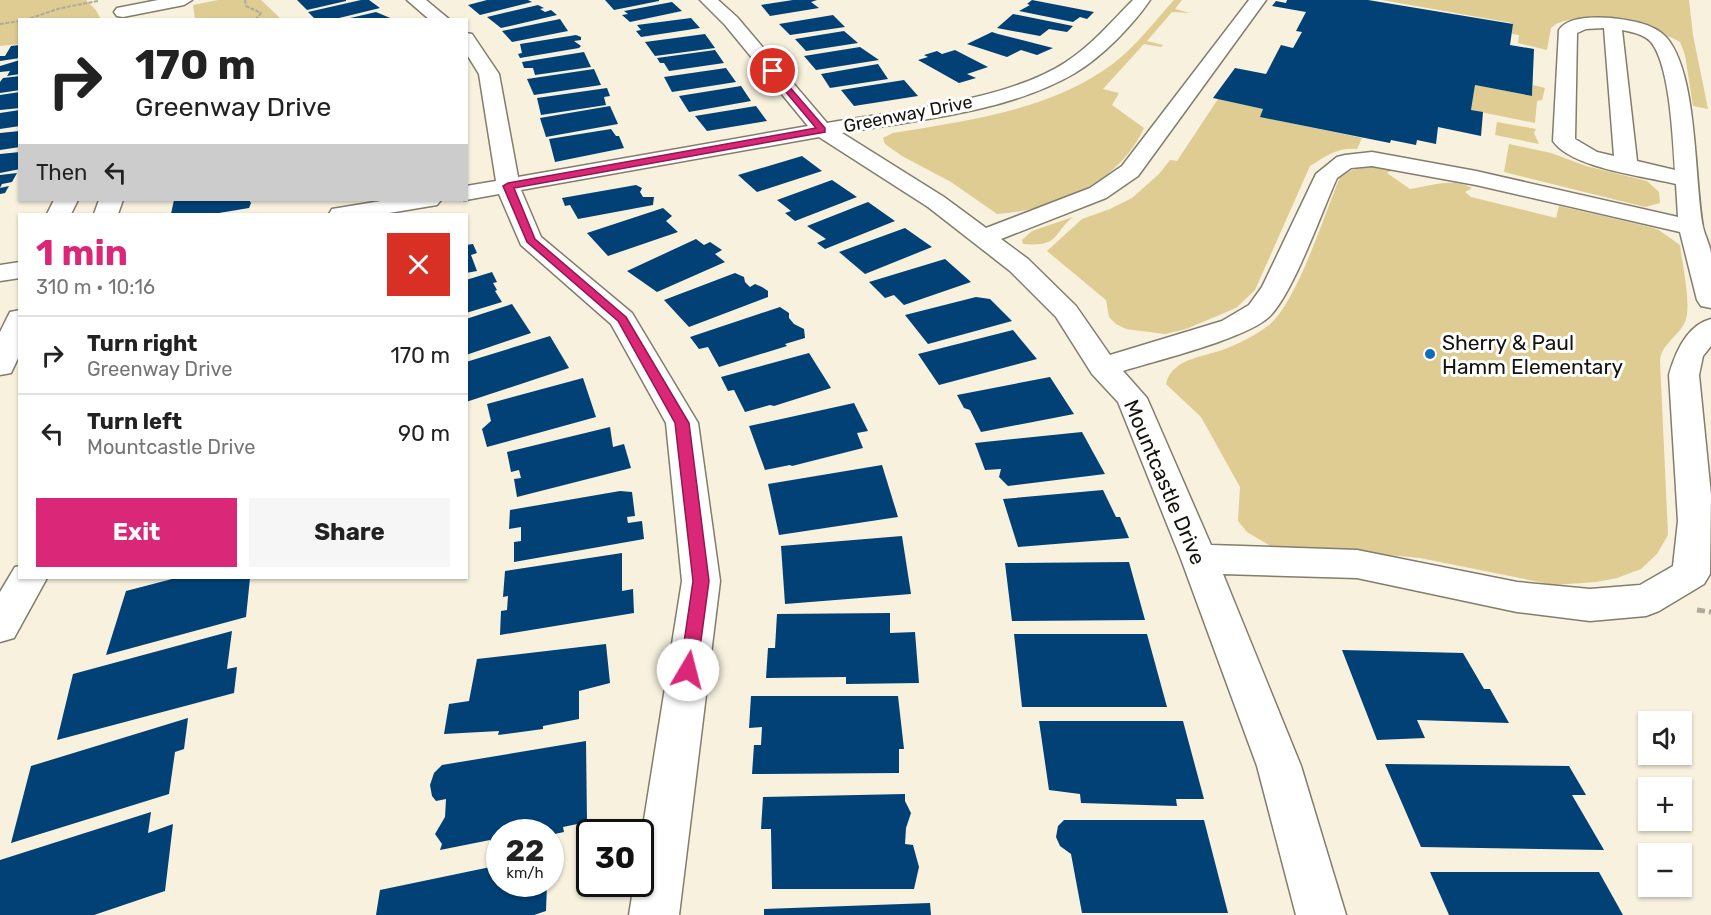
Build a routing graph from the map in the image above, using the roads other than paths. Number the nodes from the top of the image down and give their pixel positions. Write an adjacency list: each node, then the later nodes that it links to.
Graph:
1 (415, 0): 7 (street)
2 (708, 0): 10 (street, Mountcastle Drive)
3 (1142, 0): 10 (street, Greenway Drive)
4 (1258, 0): 18 (street)
5 (174, 5): 6 (street)
6 (122, 7)
7 (439, 18)
8 (1612, 24): 11 (street); 11 (street); 12 (street)
9 (468, 41): 13 (street)
10 (822, 130): 13 (street, Greenway Drive); 18 (street, Mountcastle Drive)
11 (1626, 165): 12 (street)
12 (1686, 179): 17 (street)
13 (508, 186): 14 (street, Greenway Drive); 29 (street)
14 (468, 193)
15 (423, 201): 16 (street)
16 (347, 213)
17 (1691, 227): 21 (street); 25 (street)
18 (984, 237): 25 (street, Mountcastle Drive)
19 (18, 270): 20 (street)
20 (0, 273)
21 (1711, 300)
22 (18, 323): 24 (street)
23 (1711, 328): 26 (street)
24 (0, 366)
25 (1103, 367): 26 (street, Mountcastle Drive)
26 (1198, 559): 30 (street, Mountcastle Drive)
27 (27, 579): 28 (street)
28 (0, 626)
29 (654, 915)
30 (1321, 915)

